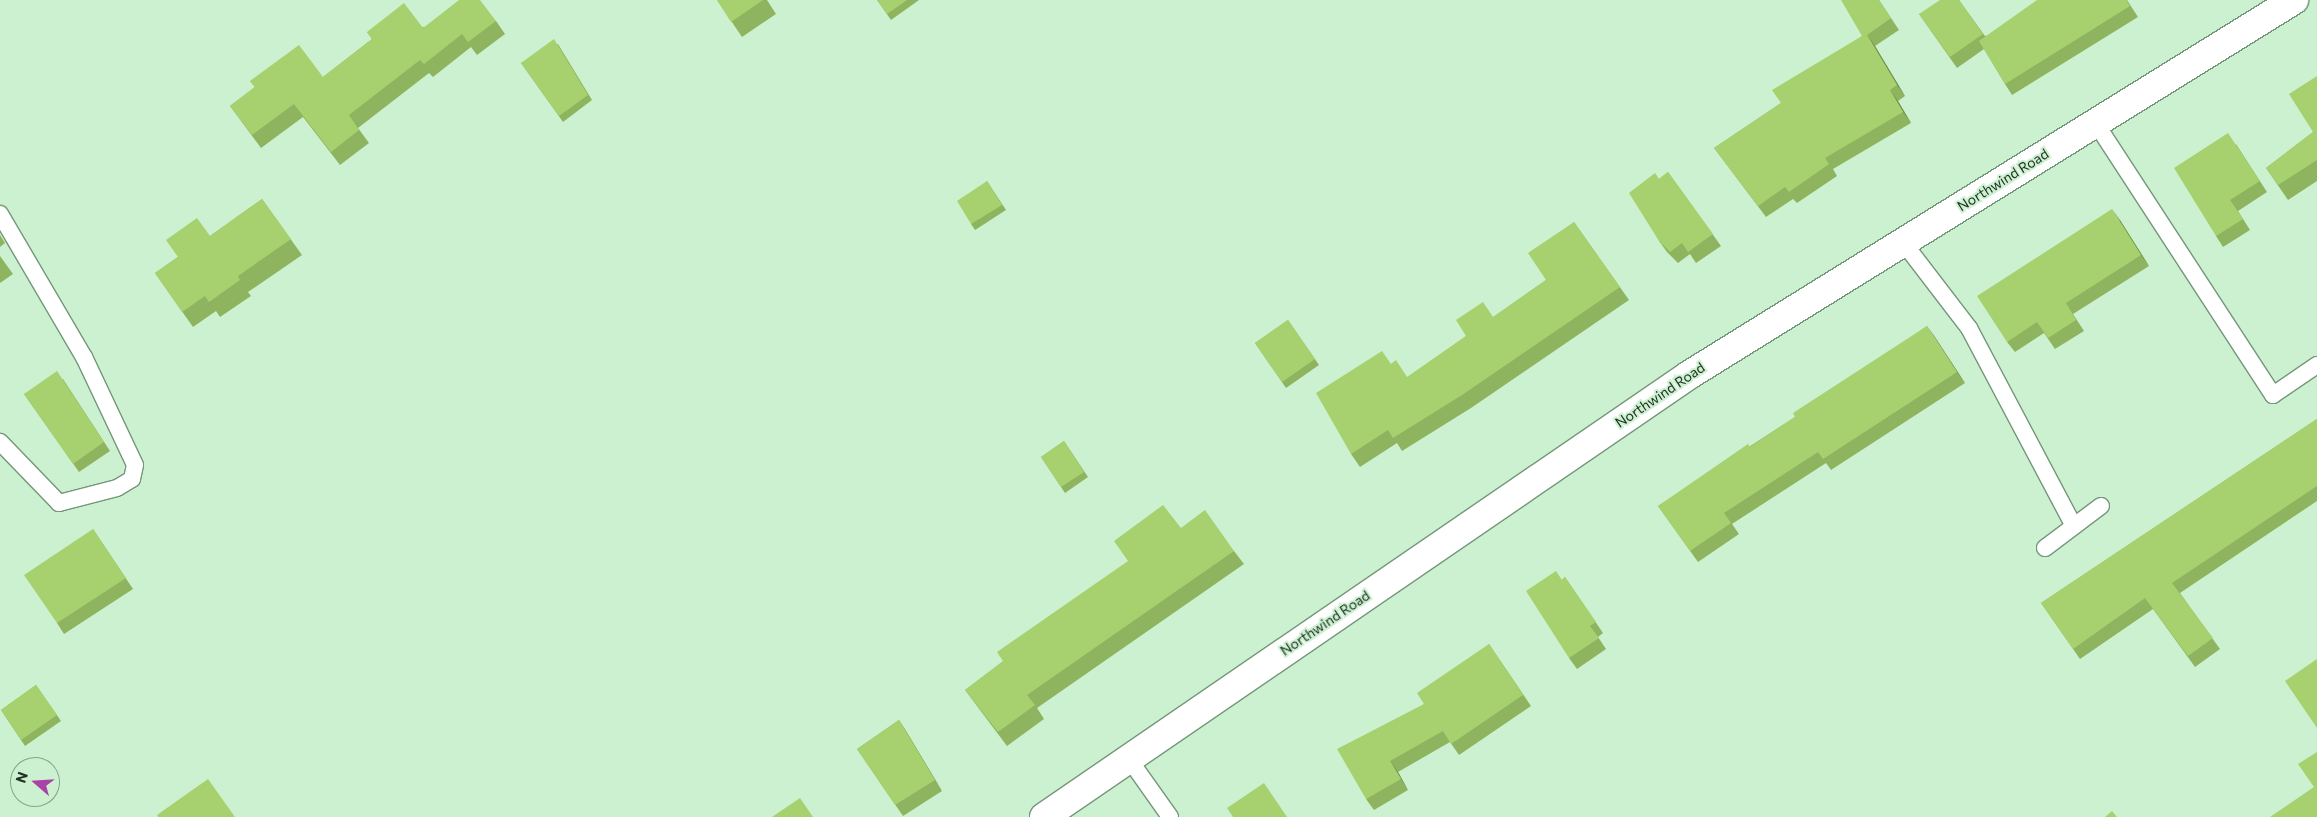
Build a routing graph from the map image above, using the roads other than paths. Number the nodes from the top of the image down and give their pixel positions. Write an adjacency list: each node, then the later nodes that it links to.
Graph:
1 (2294, 0): 2 (street, Northwind Road)
2 (2096, 122): 4 (street, Northwind Road); 5 (lane)
3 (0, 214): 6 (lane)
4 (1903, 242): 8 (lane); 10 (street, Northwind Road)
5 (2317, 365)
6 (0, 442)
7 (2101, 506): 8 (lane)
8 (2074, 526): 9 (lane)
9 (2045, 548)
10 (1129, 759): 11 (street, Northwind Road); 12 (lane)
11 (1044, 817)
12 (1170, 817)

